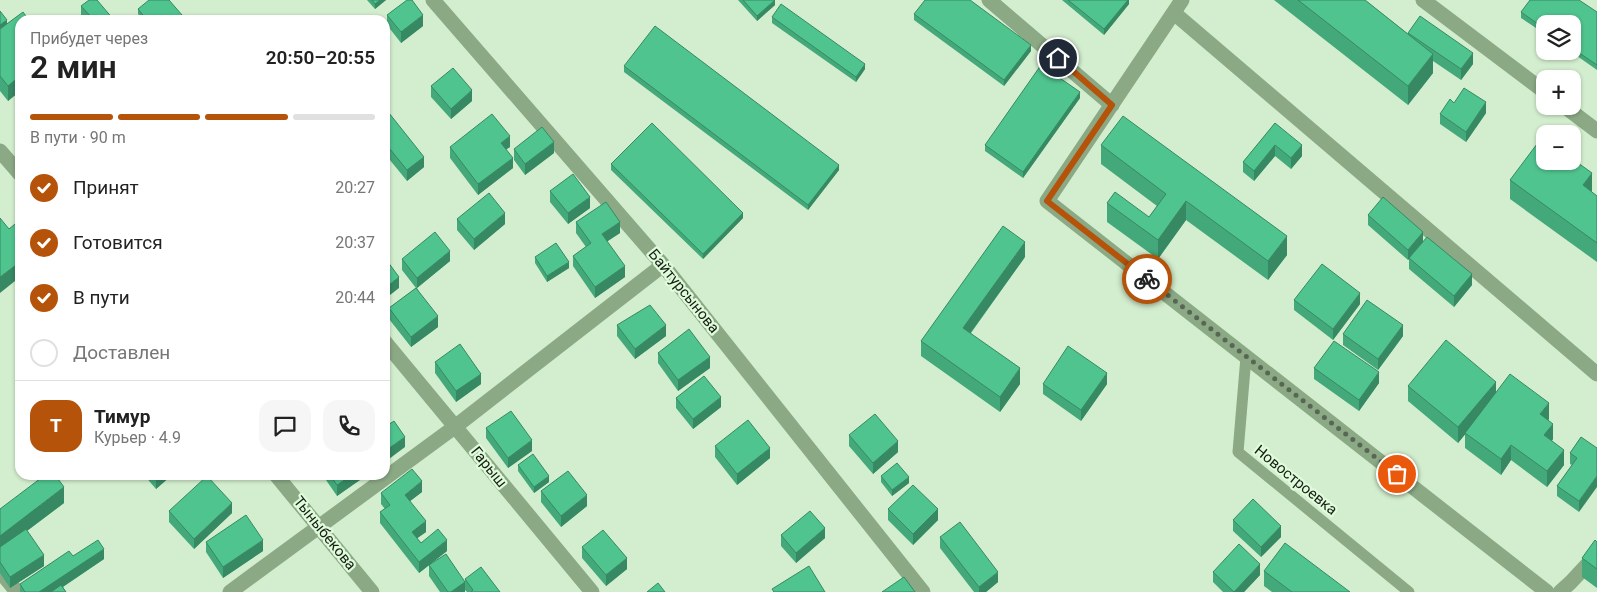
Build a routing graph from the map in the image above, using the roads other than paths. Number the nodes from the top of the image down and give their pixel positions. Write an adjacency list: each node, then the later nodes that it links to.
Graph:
1 (433, 0): 11 (street, Байтурсынова)
2 (989, 0): 6 (street)
3 (1423, 0): 5 (street)
4 (1178, 6): 6 (street); 14 (street)
5 (1536, 85)
6 (1112, 105): 13 (street)
7 (1576, 115): 8 (street)
8 (1597, 131)
9 (0, 151): 10 (street)
10 (15, 168)
11 (663, 264): 15 (street); 26 (street, Байтурсынова)
12 (390, 348): 15 (street, Гарыш)
13 (1246, 357): 27 (lane, Новостроевка); 28 (street)
14 (1597, 374)
15 (456, 426): 16 (street); 25 (street, Гарыш)
16 (390, 475)
17 (280, 480): 19 (street, Тыныбекова)
18 (383, 480): 19 (street)
19 (320, 527): 23 (street); 24 (street, Тыныбекова)
20 (1597, 554): 29 (street)
21 (0, 571): 22 (street)
22 (17, 592)
23 (230, 592)
24 (372, 592)
25 (592, 592)
26 (923, 592)
27 (1409, 592)
28 (1547, 592)
29 (1560, 592)

